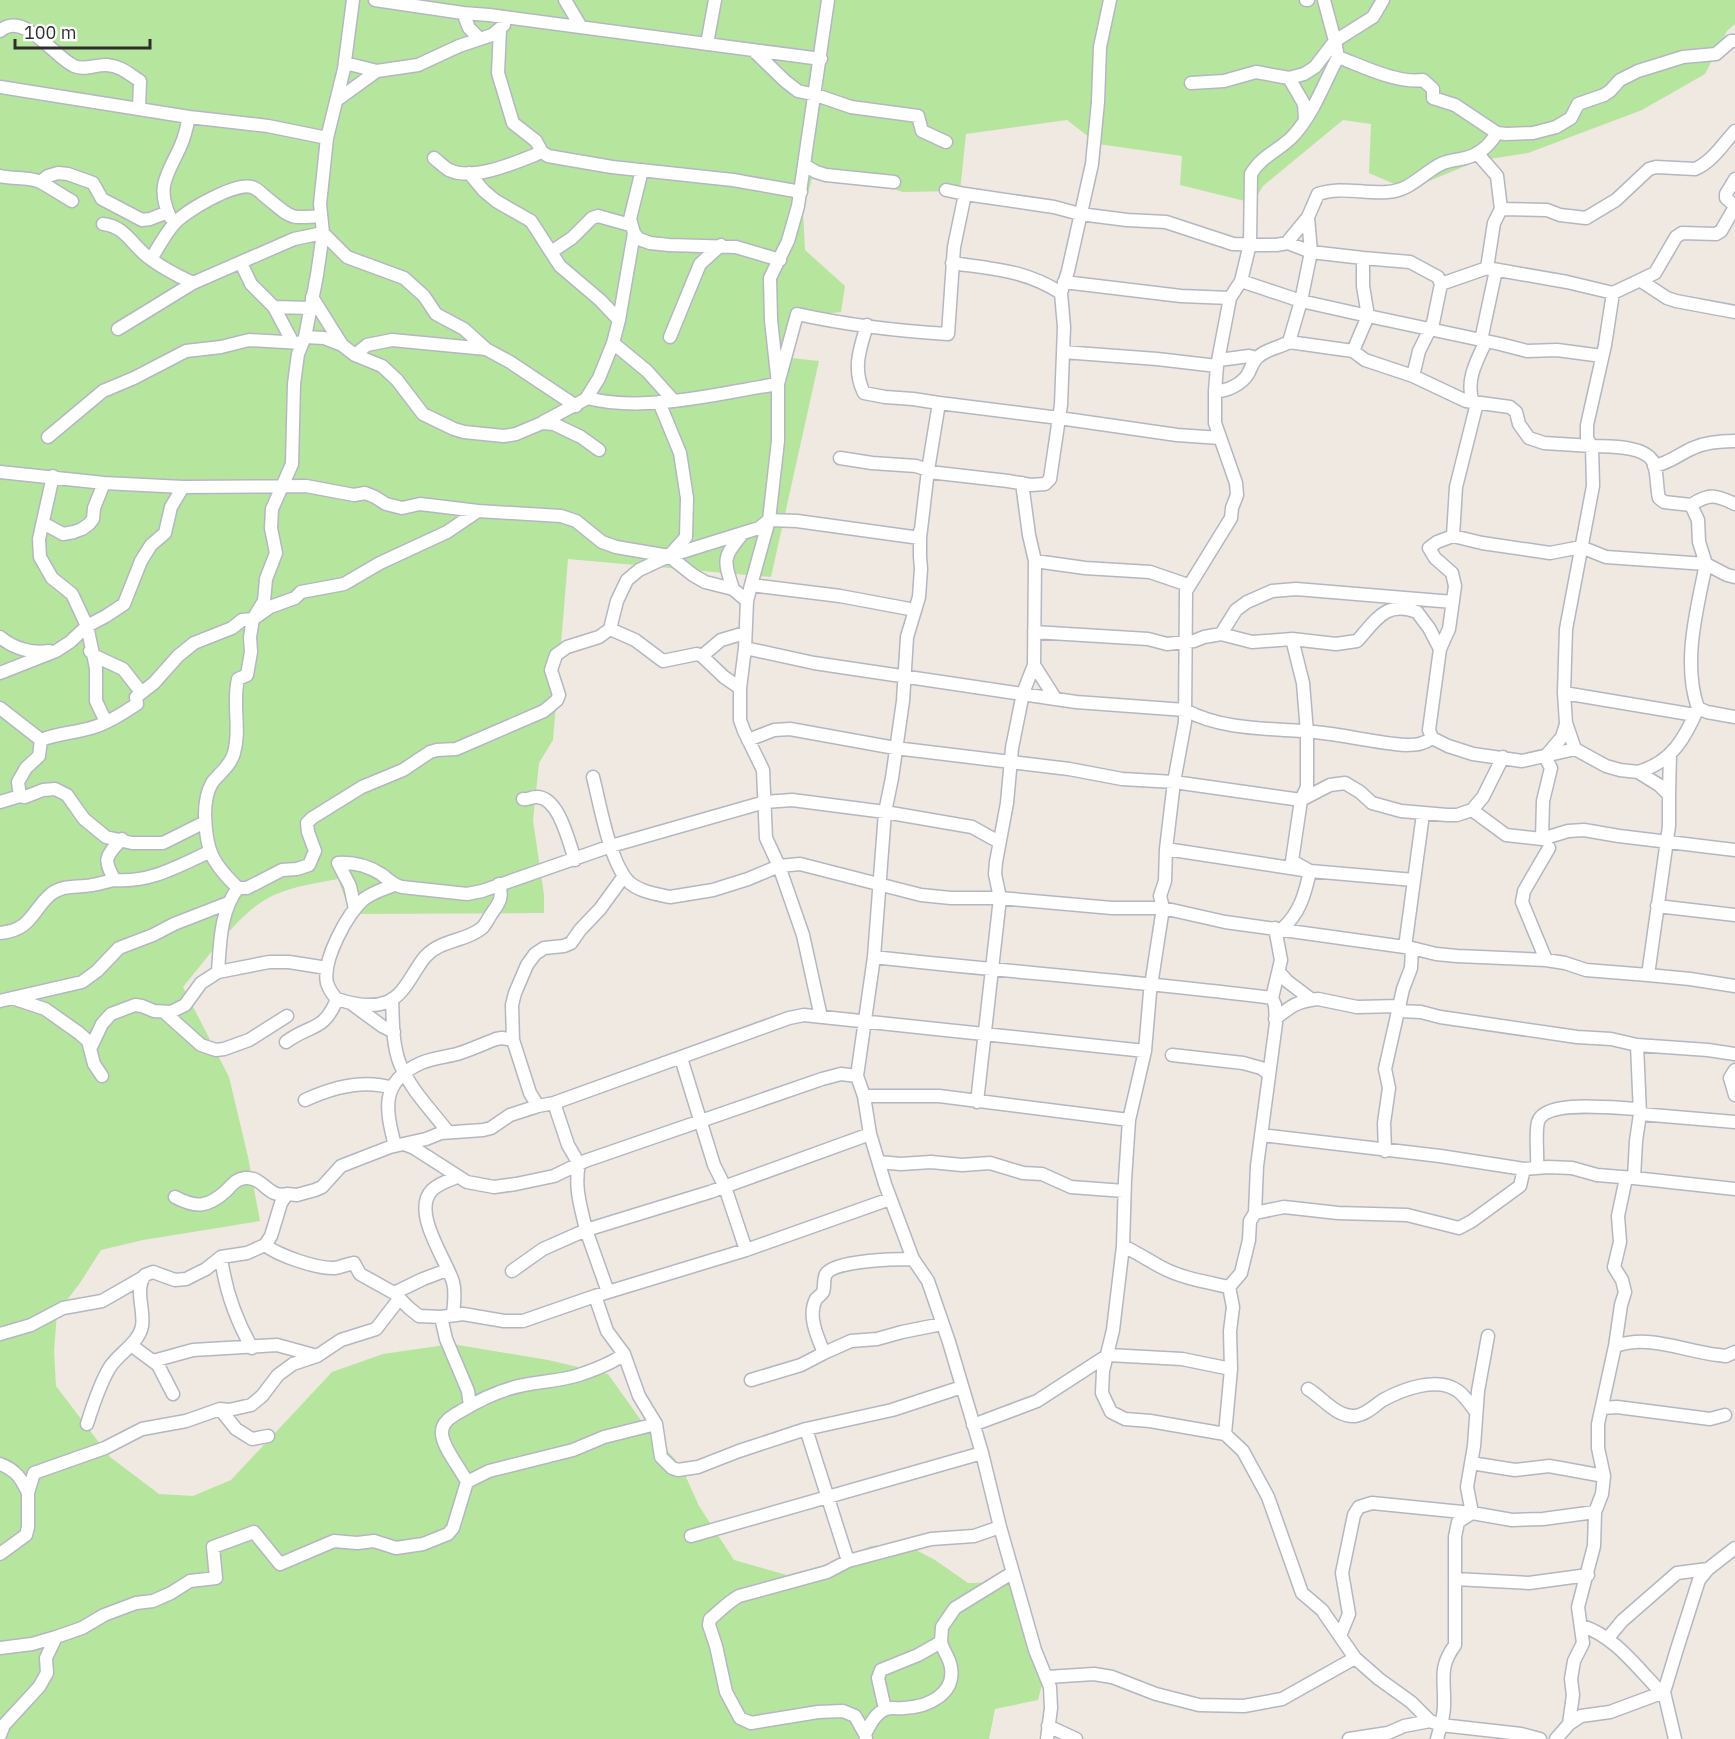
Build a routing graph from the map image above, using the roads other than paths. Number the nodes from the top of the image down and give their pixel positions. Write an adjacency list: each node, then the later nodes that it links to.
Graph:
1 (352, 0): 21 (street)
2 (375, 0): 9 (street)
3 (565, 0): 11 (street)
4 (715, 0): 17 (street)
5 (828, 0): 20 (street)
6 (1110, 0): 53 (street)
7 (1324, 0): 15 (street)
8 (1383, 0): 15 (street)
9 (461, 9): 10 (street); 14 (street)
10 (511, 18): 11 (street); 12 (street)
11 (581, 27): 17 (street)
12 (500, 29): 14 (street); 35 (street)
13 (0, 31): 28 (street)
14 (480, 39): 22 (street)
15 (1335, 41): 19 (street); 23 (street)
16 (1735, 41): 32 (street)
17 (707, 44): 18 (street)
18 (753, 50): 20 (street); 26 (street)
19 (1338, 57): 30 (street); 32 (street)
20 (821, 59): 26 (street)
21 (345, 63): 22 (street); 27 (street)
22 (377, 71): 27 (street)
23 (1289, 78): 24 (street); 30 (street)
24 (1191, 83)
25 (0, 87): 28 (street)
26 (816, 95): 34 (street); 38 (street)
27 (337, 100): 33 (street)
28 (139, 108): 29 (street)
29 (189, 117): 33 (street); 52 (street)
30 (1305, 119): 61 (street)
31 (1735, 131): 50 (street)
32 (1497, 133): 36 (street)
33 (327, 138): 54 (street)
34 (946, 142)
35 (542, 152): 39 (street); 40 (street)
36 (1477, 153): 50 (street); 55 (street)
37 (434, 158): 40 (street)
38 (806, 166): 44 (street); 46 (street)
39 (642, 170): 46 (street); 58 (street)
40 (470, 173): 63 (street)
41 (0, 176): 43 (street)
42 (1735, 179): 49 (street)
43 (40, 182): 48 (street); 52 (street)
44 (894, 182)
45 (946, 190): 47 (street)
46 (801, 192): 67 (street)
47 (965, 194): 53 (street); 69 (street)
48 (72, 201)
49 (1735, 206)
50 (1501, 209): 70 (street)
51 (1735, 210): 72 (street)
52 (168, 212): 56 (street)
53 (1080, 214): 61 (street); 75 (street)
54 (321, 216): 56 (street); 59 (street)
55 (1308, 217): 60 (street); 64 (street)
56 (174, 223): 66 (street)
57 (104, 224): 66 (street)
58 (632, 229): 62 (street); 63 (street); 83 (street)
59 (323, 233): 68 (street); 79 (street); 93 (street)
60 (1288, 243): 61 (street); 64 (street)
61 (1250, 244): 71 (street)
62 (721, 245): 67 (street); 87 (street)
63 (551, 252): 83 (street)
64 (1311, 252): 65 (street); 78 (street)
65 (1363, 258): 74 (street); 82 (street)
66 (151, 259): 73 (street)
67 (780, 260): 101 (street)
68 (242, 263): 73 (street); 80 (street)
69 (952, 263): 75 (street); 84 (street)
70 (1492, 269): 74 (street); 76 (street); 89 (street)
71 (1241, 281): 77 (street); 78 (street)
72 (1641, 281): 76 (street); 81 (street)
73 (194, 283): 86 (street)
74 (1441, 284): 85 (street)
75 (1063, 288): 77 (street); 95 (street)
76 (1612, 293): 97 (street)
77 (1230, 298): 99 (street)
78 (1301, 301): 82 (street); 90 (street)
79 (312, 302): 80 (street); 88 (street); 92 (street)
80 (274, 307): 88 (street)
81 (1735, 312)
82 (1368, 316): 85 (street); 94 (street)
83 (619, 320): 91 (street)
84 (867, 325): 101 (street); 107 (street)
85 (1431, 328): 89 (street); 100 (street)
86 (118, 329)
87 (670, 337)
88 (300, 340): 92 (street); 111 (street); 124 (street)
89 (1483, 340): 97 (street); 106 (street)
90 (1289, 342): 94 (street); 98 (street)
91 (614, 343): 103 (street); 104 (street)
92 (342, 345): 96 (street)
93 (486, 349): 96 (street); 108 (street)
94 (1353, 351): 100 (street)
95 (1063, 352): 99 (street); 109 (street)
96 (355, 355): 110 (street)
97 (1602, 356): 114 (street)
98 (1256, 358): 99 (street); 102 (street)
99 (1218, 363): 102 (street)
100 (1413, 376): 106 (street)
101 (778, 384): 104 (street); 128 (street)
102 (1215, 392): 112 (street)
103 (587, 398): 105 (street); 108 (street)
104 (673, 400): 105 (street)
105 (659, 402): 134 (street)
106 (1475, 402): 114 (street); 131 (street)
107 (939, 403): 109 (street); 118 (street)
108 (576, 406): 110 (street)
109 (1059, 418): 112 (street); 122 (street)
110 (542, 423): 115 (street)
111 (48, 437)
112 (1220, 438): 139 (street)
113 (1735, 441): 117 (street)
114 (1592, 446): 117 (street); 133 (street)
115 (599, 450)
116 (840, 458): 118 (street)
117 (1654, 466): 126 (street)
118 (928, 471): 122 (street); 132 (street)
119 (0, 472): 120 (street)
120 (53, 476): 121 (street); 145 (street)
121 (105, 483): 123 (street); 129 (street)
122 (1022, 483): 135 (street)
123 (183, 487): 124 (street); 145 (street)
124 (281, 487): 127 (street); 144 (street)
125 (1735, 504): 126 (street)
126 (1692, 505): 136 (street)
127 (478, 511): 134 (street); 144 (street)
128 (769, 520): 130 (street); 132 (street); 138 (street)
129 (43, 523)
130 (743, 533): 134 (street); 140 (street)
131 (1452, 536): 133 (street); 142 (street)
132 (920, 538): 143 (street)
133 (1581, 547): 136 (street); 165 (street)
134 (669, 556): 140 (street); 146 (street)
135 (1035, 561): 139 (street); 147 (street)
136 (1706, 564): 137 (street); 169 (street)
137 (1735, 577)
138 (751, 585): 141 (street); 143 (street)
139 (1188, 585): 153 (street)
140 (733, 589): 141 (street)
141 (747, 601): 148 (street)
142 (1453, 602): 149 (street); 155 (street)
143 (915, 610): 161 (street)
144 (253, 619): 163 (street); 195 (street)
145 (87, 626): 152 (street); 157 (street)
146 (610, 629): 158 (street); 213 (street)
147 (1034, 632): 153 (street); 159 (street)
148 (745, 633): 154 (street); 158 (street)
149 (1221, 634): 151 (street); 153 (street)
150 (0, 637): 156 (street)
151 (1292, 639): 155 (street); 173 (street)
152 (70, 642): 156 (street); 157 (street)
153 (1187, 643): 168 (street)
154 (745, 648): 161 (street); 162 (street)
155 (1440, 649): 174 (street)
156 (56, 651): 160 (street)
157 (93, 654): 163 (street); 171 (street)
158 (702, 656): 162 (street)
159 (1034, 665): 164 (street); 166 (street)
160 (0, 673)
161 (905, 675): 164 (street); 177 (street)
162 (740, 688): 176 (street)
163 (141, 692): 171 (street)
164 (1023, 693): 166 (street); 182 (street)
165 (1564, 693): 169 (street); 172 (street)
166 (1054, 698): 168 (street)
167 (0, 708): 175 (street)
168 (1185, 710): 173 (street); 185 (street)
169 (1696, 711): 170 (street); 179 (street)
170 (1735, 717)
171 (106, 722): 175 (street)
172 (1566, 723): 178 (street); 181 (street)
173 (1307, 732): 174 (street); 189 (street)
174 (1432, 738): 180 (street)
175 (41, 740): 187 (street)
176 (748, 740): 177 (street); 191 (street)
177 (895, 748): 182 (street); 193 (street)
178 (1575, 749): 181 (street); 183 (street)
179 (1670, 754): 183 (street); 186 (street)
180 (1503, 757): 181 (street); 192 (street)
181 (1545, 757): 199 (street)
182 (1011, 762): 185 (street); 198 (street)
183 (1638, 772): 186 (street)
184 (593, 777): 200 (street)
185 (1174, 782): 189 (street); 201 (street)
186 (1669, 795): 197 (street)
187 (20, 796): 190 (street); 196 (street)
188 (523, 799): 204 (street)
189 (1301, 800): 194 (street); 206 (street)
190 (0, 802)
191 (765, 802): 193 (street); 200 (street); 205 (street)
192 (1472, 810): 194 (street); 199 (street)
193 (885, 812): 198 (street); 211 (street)
194 (1423, 814): 209 (street)
195 (206, 822): 196 (street); 203 (street)
196 (123, 839): 208 (street)
197 (1667, 841): 199 (street); 202 (street); 216 (street)
198 (999, 842): 214 (street)
199 (1546, 843): 224 (street)
200 (611, 846): 204 (street); 207 (street)
201 (1166, 849): 206 (street); 217 (street)
202 (1735, 850)
203 (210, 852): 208 (street); 213 (street)
204 (575, 860): 210 (street)
205 (779, 866): 207 (street); 211 (street); 241 (street)
206 (1310, 872): 209 (street); 220 (street)
207 (624, 876): 246 (street)
208 (115, 880): 221 (street)
209 (1414, 880): 222 (street)
210 (499, 884): 212 (street); 235 (street)
211 (879, 884): 214 (street); 223 (street)
212 (394, 885): 218 (street); 218 (street)
213 (238, 888): 215 (street)
214 (999, 898): 217 (street); 226 (street)
215 (228, 903): 227 (street); 233 (street)
216 (1657, 906): 219 (street); 229 (street)
217 (1163, 908): 220 (street); 230 (street)
218 (355, 909): 225 (street)
219 (1735, 915)
220 (1279, 928): 222 (street); 228 (street)
221 (0, 933)
222 (1408, 948): 224 (street); 238 (street)
223 (874, 957): 226 (street); 243 (street)
224 (1546, 960): 229 (street)
225 (327, 968): 227 (street); 234 (street)
226 (991, 970): 230 (street); 245 (street)
227 (218, 972): 239 (street)
228 (1279, 972): 232 (street); 236 (street)
229 (1648, 975): 231 (street)
230 (1151, 985): 232 (street); 250 (street)
231 (1735, 986)
232 (1272, 998): 242 (street)
233 (5, 999): 249 (street)
234 (337, 999): 237 (street); 247 (street)
235 (392, 999): 237 (street); 244 (street)
236 (1312, 1000): 238 (street); 242 (street)
237 (352, 1004): 244 (street)
238 (1400, 1008): 248 (street); 274 (street)
239 (164, 1012): 240 (street); 249 (street)
240 (288, 1016)
241 (821, 1017): 243 (street); 253 (street)
242 (1275, 1019): 255 (street)
243 (865, 1023): 245 (street); 258 (street)
244 (394, 1032): 254 (street)
245 (985, 1035): 250 (street); 263 (street)
246 (513, 1040): 254 (street); 265 (street)
247 (286, 1041)
248 (1637, 1045): 251 (street); 266 (street)
249 (91, 1047): 257 (street)
250 (1145, 1052): 268 (street)
251 (1729, 1053): 256 (street)
252 (1172, 1055): 255 (street)
253 (681, 1058): 264 (street); 267 (street)
254 (405, 1072): 259 (street); 270 (street)
255 (1269, 1074): 272 (street)
256 (1733, 1074): 260 (street)
257 (102, 1076)
258 (857, 1076): 261 (street); 267 (street)
259 (392, 1088): 262 (street); 273 (street)
260 (1735, 1095)
261 (864, 1096): 263 (street); 271 (street)
262 (305, 1100)
263 (977, 1102): 268 (street)
264 (554, 1103): 265 (street); 276 (street)
265 (538, 1106): 270 (street)
266 (1640, 1112): 269 (street); 277 (street); 280 (street)
267 (700, 1119): 276 (street); 281 (street)
268 (1129, 1120): 283 (street)
269 (1735, 1122)
270 (448, 1132): 273 (street)
271 (870, 1134): 275 (street); 281 (street)
272 (1261, 1135): 274 (street); 287 (street)
273 (400, 1145): 279 (street); 284 (street)
274 (1384, 1151): 278 (street)
275 (879, 1162): 283 (street); 286 (street)
276 (579, 1164): 279 (street); 288 (street)
277 (1538, 1168): 278 (street); 280 (street)
278 (1524, 1169): 287 (street)
279 (457, 1177): 294 (street)
280 (1630, 1178): 282 (street); 306 (street)
281 (725, 1187): 288 (street); 291 (street)
282 (1735, 1189)
283 (1124, 1191): 290 (street)
284 (286, 1194): 285 (street); 289 (street)
285 (175, 1197)
286 (890, 1199): 291 (street); 293 (street)
287 (1255, 1213): 297 (street)
288 (586, 1230): 295 (street); 298 (street)
289 (265, 1245): 292 (street); 300 (street)
290 (1123, 1246): 297 (street); 311 (street)
291 (746, 1250): 298 (street)
292 (221, 1257): 296 (street); 307 (street)
293 (913, 1259): 302 (street); 309 (street)
294 (447, 1270): 300 (street); 301 (street)
295 (512, 1271)
296 (142, 1278): 303 (street); 305 (street)
297 (1229, 1287): 314 (street)
298 (608, 1292): 299 (street)
299 (595, 1296): 301 (street); 310 (street)
300 (395, 1298): 301 (street); 312 (street)
301 (447, 1316): 319 (street)
302 (942, 1324): 309 (street); 316 (street)
303 (0, 1334)
304 (1488, 1336): 322 (street)
305 (131, 1345): 313 (street); 324 (street)
306 (1615, 1346): 308 (street); 320 (street)
307 (252, 1347): 312 (street); 313 (street)
308 (1735, 1352)
309 (824, 1353): 315 (street)
310 (624, 1354): 319 (street); 325 (street)
311 (1108, 1355): 314 (street); 326 (street); 328 (street)
312 (317, 1356): 321 (street)
313 (153, 1361): 318 (street)
314 (1231, 1369): 328 (street)
315 (751, 1380)
316 (962, 1387): 326 (street); 327 (street)
317 (1308, 1389): 322 (street)
318 (173, 1394)
319 (470, 1406): 334 (street)
320 (1602, 1408): 323 (street); 333 (street)
321 (220, 1409): 329 (street); 335 (street)
322 (1476, 1412): 331 (street)
323 (1725, 1415)
324 (87, 1424)
325 (656, 1424): 327 (street); 334 (street)
326 (973, 1425): 330 (street)
327 (806, 1429): 336 (street)
328 (1225, 1434): 349 (street)
329 (268, 1436)
330 (982, 1454): 336 (street); 339 (street)
331 (1471, 1463): 333 (street); 338 (street)
332 (0, 1464): 335 (street)
333 (1604, 1476): 337 (street)
334 (466, 1482): 350 (street)
335 (28, 1493): 342 (street)
336 (827, 1499): 340 (street); 343 (street)
337 (1595, 1512): 338 (street); 346 (street)
338 (1472, 1514): 347 (street); 349 (street)
339 (1000, 1527): 343 (street); 345 (street)
340 (691, 1536)
341 (1735, 1548): 344 (street)
342 (0, 1554)
343 (848, 1561): 362 (street)
344 (1708, 1569): 351 (street); 356 (street)
345 (1012, 1573): 352 (street); 355 (street)
346 (1588, 1575): 347 (street); 348 (street)
347 (1455, 1579): 358 (street)
348 (1582, 1626): 351 (street); 359 (street)
349 (1340, 1636): 354 (street)
350 (57, 1637): 353 (street); 361 (street)
351 (1608, 1638): 356 (street)
352 (941, 1642): 357 (street); 357 (street)
353 (0, 1648)
354 (1355, 1658): 355 (street); 358 (street)
355 (1047, 1677): 360 (street)
356 (1663, 1692): 359 (street); 368 (street)
357 (885, 1709): 362 (street)
358 (1435, 1723): 364 (street); 365 (street); 366 (street)
359 (1569, 1724): 367 (street)
360 (1047, 1732): 363 (street)
361 (0, 1735)
362 (866, 1737)
363 (1076, 1739)
364 (1349, 1739)
365 (1437, 1739)
366 (1540, 1739)
367 (1556, 1739)
368 (1676, 1739)

